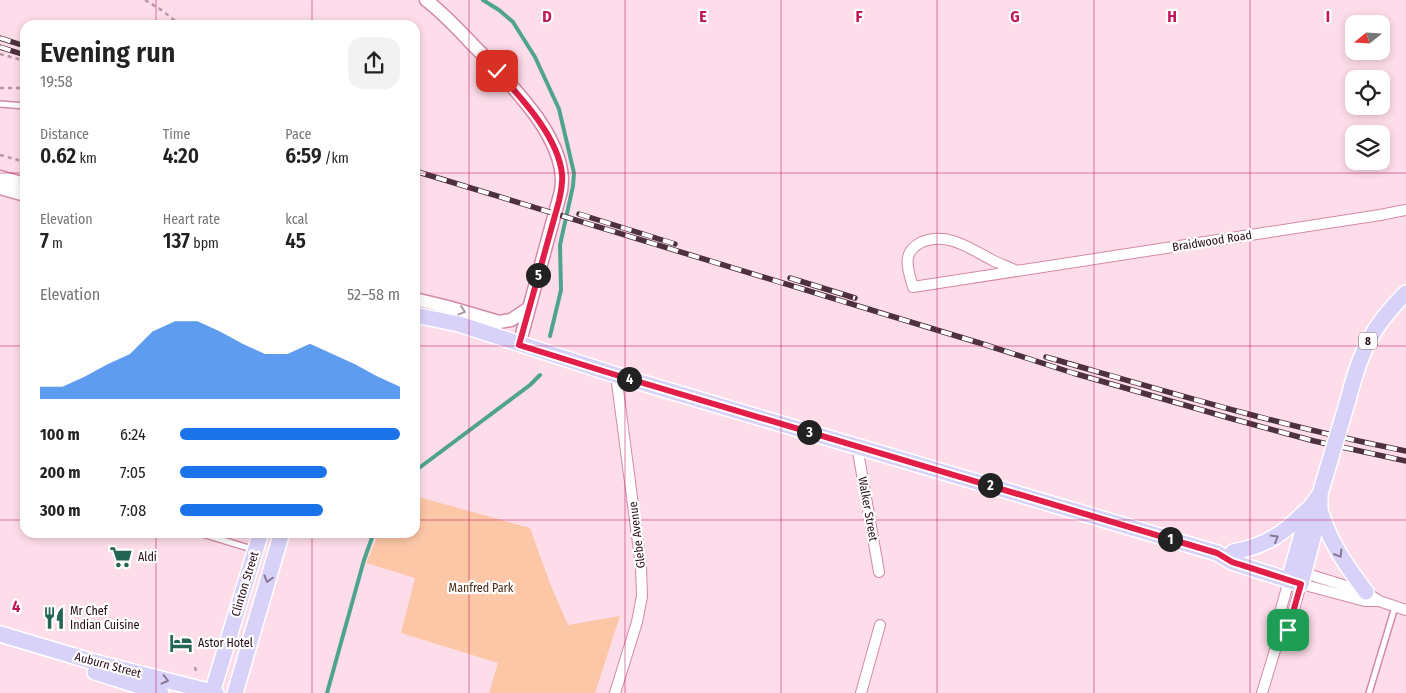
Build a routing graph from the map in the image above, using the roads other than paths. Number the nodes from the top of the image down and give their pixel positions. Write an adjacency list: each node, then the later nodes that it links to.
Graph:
1 (426, 0): 13 (street)
2 (0, 104): 3 (lane)
3 (20, 106)
4 (0, 177): 5 (street)
5 (20, 183)
6 (0, 188): 7 (street)
7 (20, 194)
8 (1406, 210): 9 (street, Braidwood Road)
9 (1017, 271): 9 (street, Braidwood Road)
10 (1406, 293): 19 (main road, 8, bridge)
11 (420, 302): 13 (street, one-way to 13)
12 (420, 304): 15 (main road, 8)
13 (529, 308): 16 (street)
14 (420, 315): 15 (main road, 8)
15 (459, 324): 16 (main road, 8)
16 (519, 345): 17 (main road, 8)
17 (616, 375): 18 (main road, 8); 37 (street, Glebe Avenue)
18 (857, 446): 25 (main road, 8); 26 (street, Walker Street)
19 (1314, 509): 24 (main road, 8, one-way to 19); 27 (main road); 28 (main road, one-way to 28)
20 (216, 538): 23 (lane)
21 (259, 538): 23 (main road, Clinton Street)
22 (280, 538): 36 (main road, Clinton Street, one-way to 36)
23 (255, 550): 35 (main road, Clinton Street)
24 (1233, 552): 25 (main road, 8); 27 (main road)
25 (1217, 553): 27 (main road, 8)
26 (879, 572)
27 (1296, 577): 28 (street); 28 (street); 39 (street)
28 (1373, 597): 29 (street)
29 (1395, 607): 30 (street); 40 (lane)
30 (1406, 610)
31 (880, 625): 38 (street)
32 (0, 634): 35 (main road, Auburn Street, one-way to 35)
33 (0, 643): 34 (main road, Auburn Street)
34 (161, 693)
35 (214, 693)
36 (235, 693)
37 (616, 693)
38 (860, 693)
39 (1262, 693)
40 (1369, 693)

